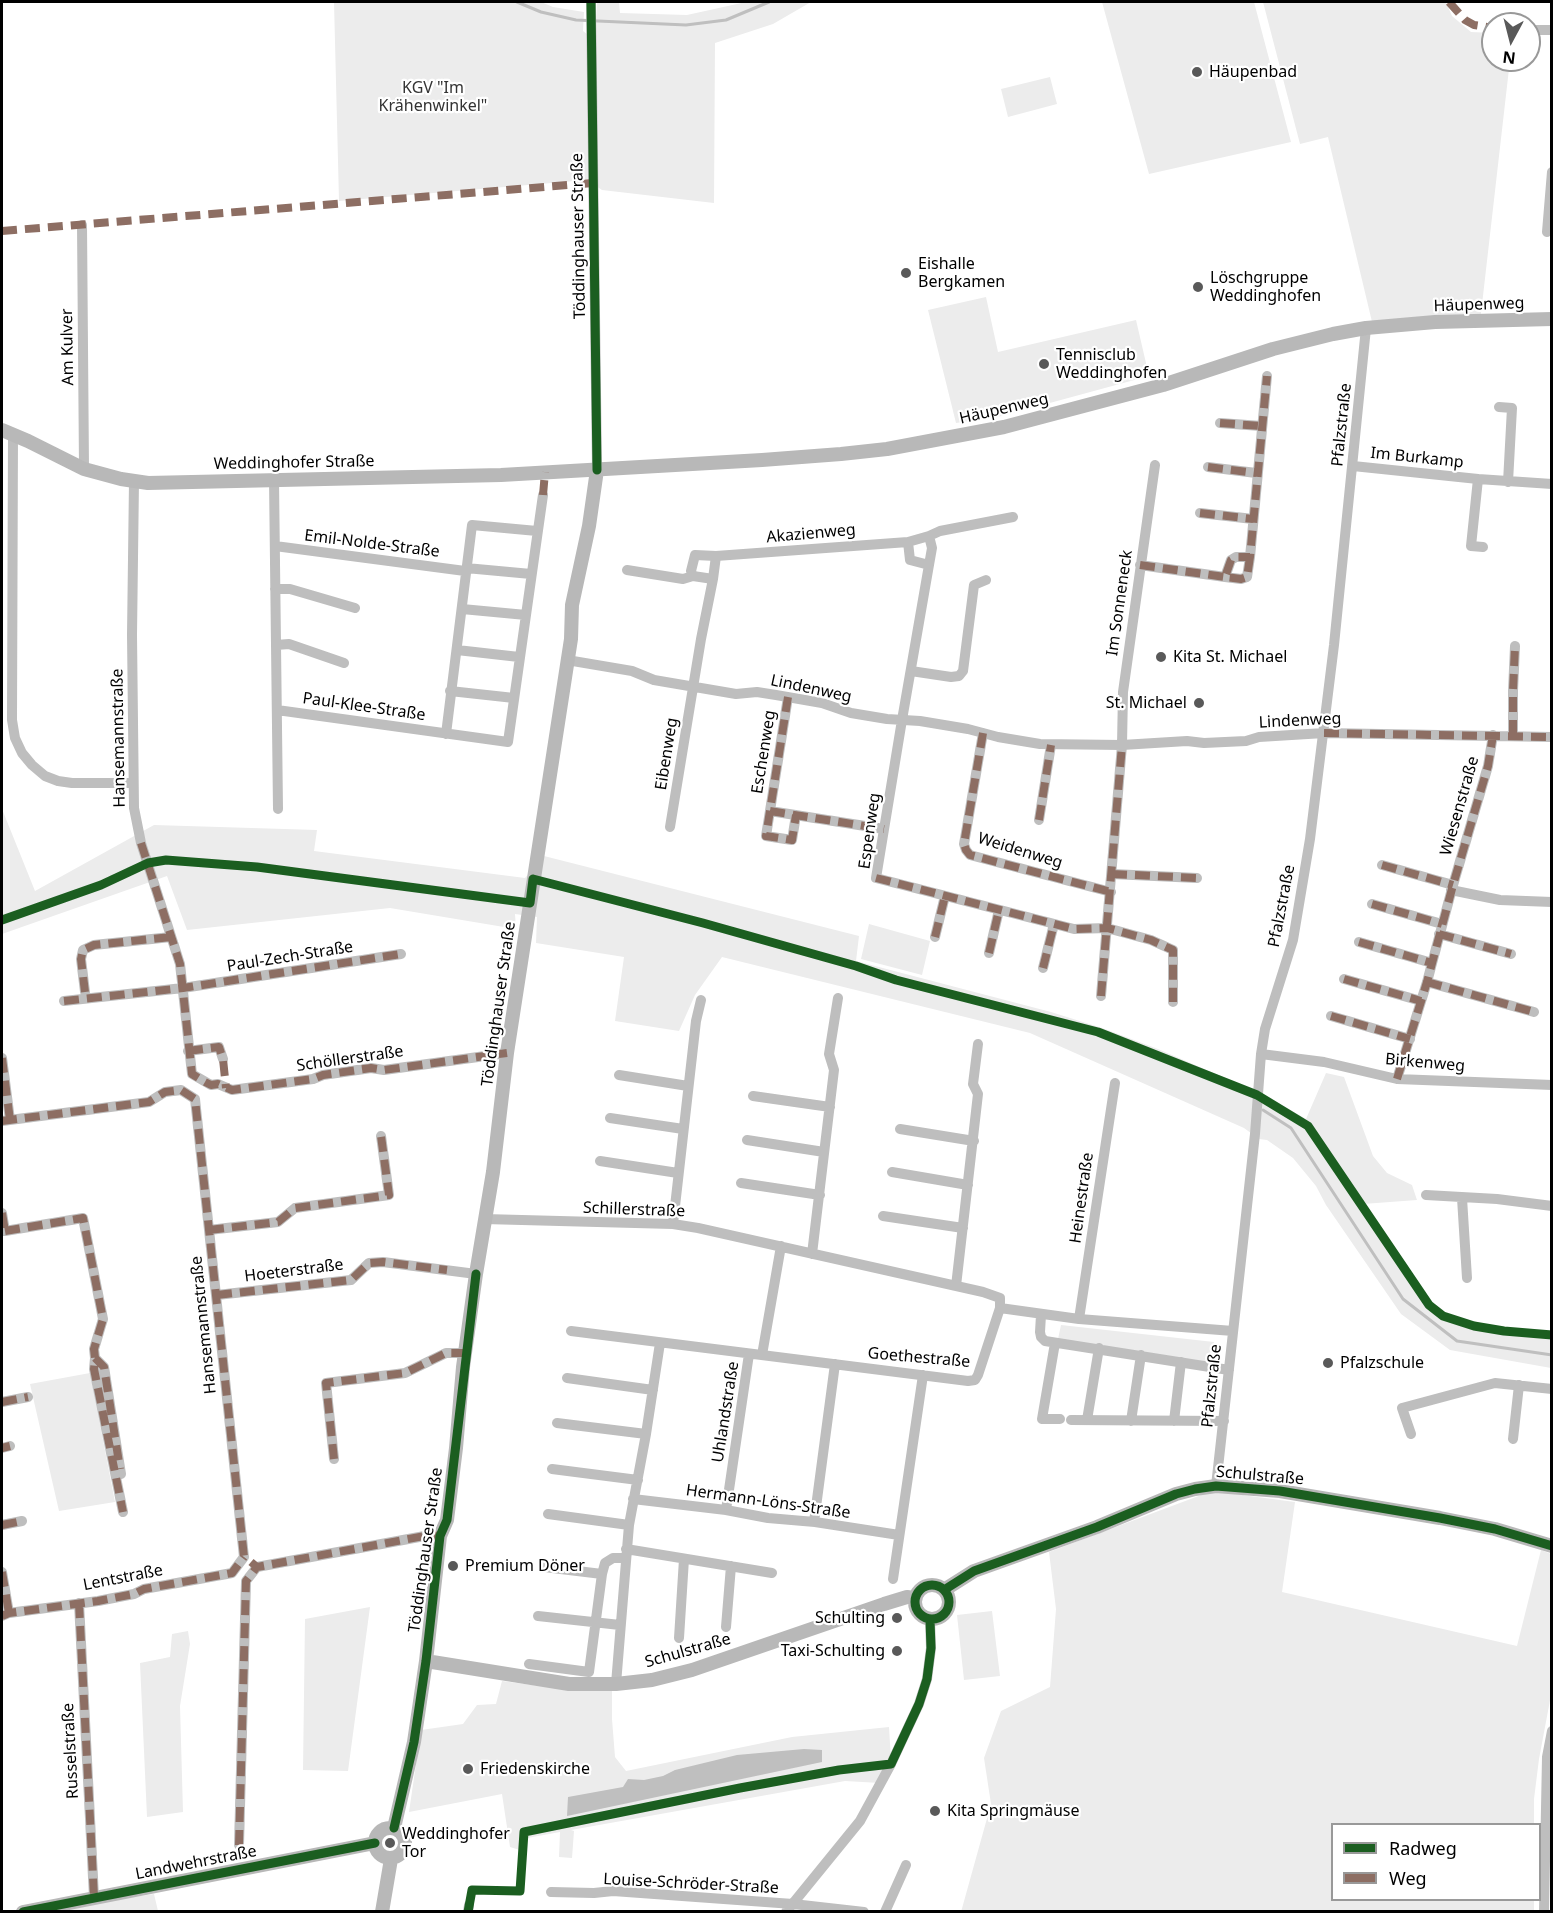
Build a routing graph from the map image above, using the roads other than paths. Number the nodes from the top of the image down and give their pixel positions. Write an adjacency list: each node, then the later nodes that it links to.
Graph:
1 (591, 2): 16 (street, Töddinghauser Straße)
2 (1551, 172): 4 (street)
3 (82, 225): 15 (street, Am Kulver)
4 (1547, 232)
5 (1551, 319): 6 (street, Häupenweg)
6 (1366, 328): 13 (street, Pfalzstraße); 16 (street, Häupenweg)
7 (1267, 376): 10 (street)
8 (1499, 407): 21 (street)
9 (1220, 423): 10 (street)
10 (1261, 426): 17 (street)
11 (7, 432): 15 (street, Weddinghofer Straße); 68 (street)
12 (1155, 465): 35 (street, Im Sonneneck)
13 (1353, 466): 19 (street, Im Burkamp); 61 (street, Pfalzstraße)
14 (1208, 467): 17 (street)
15 (84, 469): 20 (street, Weddinghofer Straße)
16 (597, 470): 18 (street, Weddinghofer Straße); 51 (street, Töddinghauser Straße)
17 (1256, 473): 26 (street)
18 (274, 480): 20 (street, Weddinghofer Straße); 30 (street)
19 (1478, 480): 21 (street, Im Burkamp); 31 (street, Im Burkamp)
20 (134, 481): 68 (street, Hansemannstraße)
21 (1509, 482): 22 (street, Im Burkamp)
22 (1551, 484)
23 (543, 495): 27 (street)
24 (1200, 513): 26 (street)
25 (1013, 518): 28 (street, Akazienweg)
26 (1253, 519): 33 (street)
27 (537, 531): 36 (street); 38 (street)
28 (929, 536): 29 (street, Akazienweg); 34 (street)
29 (908, 542): 32 (street, Akazienweg); 34 (street)
30 (275, 546): 36 (street, Emil-Nolde-Straße); 43 (street)
31 (1483, 548)
32 (716, 556): 39 (street, Akazienweg); 41 (street)
33 (1250, 557): 40 (street); 40 (street)
34 (929, 565): 53 (street)
35 (1140, 565): 40 (street); 67 (street, Im Sonneneck)
36 (466, 569): 38 (street, Emil-Nolde-Straße); 45 (street)
37 (627, 570): 39 (street)
38 (531, 574): 46 (street)
39 (693, 576): 41 (street)
40 (1225, 576)
41 (712, 579): 54 (street)
42 (986, 580): 53 (street)
43 (275, 589): 44 (street); 47 (street)
44 (355, 608)
45 (462, 609): 46 (street); 49 (street)
46 (526, 615): 50 (street)
47 (276, 645): 52 (street); 58 (street)
48 (1515, 646): 64 (street)
49 (457, 650): 50 (street); 55 (street)
50 (519, 657): 57 (street)
51 (567, 660): 54 (street, Lindenweg); 110 (street, Töddinghauser Straße)
52 (344, 663)
53 (911, 671): 59 (street)
54 (693, 687): 56 (street, Lindenweg); 73 (street, Eibenweg)
55 (450, 691): 57 (street); 62 (street)
56 (788, 697): 59 (street, Lindenweg); 70 (street, Eschenweg)
57 (514, 698): 62 (street, Paul-Klee-Straße)
58 (277, 710): 62 (street, Paul-Klee-Straße); 69 (street)
59 (902, 720): 60 (street, Lindenweg); 74 (street, Espenweg)
60 (983, 733): 66 (street, Lindenweg); 79 (street, Weidenweg)
61 (1324, 733): 63 (street, Lindenweg); 67 (street, Lindenweg); 111 (street, Pfalzstraße)
62 (446, 734)
63 (1493, 735): 64 (street, Lindenweg); 78 (street, Wiesenstraße)
64 (1513, 735): 65 (street, Lindenweg)
65 (1551, 736)
66 (1051, 745): 67 (street, Lindenweg); 72 (street)
67 (1122, 745): 76 (street)
68 (133, 783): 87 (street, Hansemannstraße)
69 (278, 808)
70 (770, 811): 71 (street, Eschenweg); 71 (street, Eschenweg)
71 (796, 815): 74 (street, Eschenweg)
72 (1038, 820)
73 (670, 827)
74 (884, 829): 80 (street, Espenweg)
75 (1382, 865): 78 (street)
76 (1112, 874): 77 (street); 79 (street)
77 (1197, 878)
78 (1452, 887): 81 (street); 86 (street, Wiesenstraße)
79 (1111, 892): 85 (street)
80 (945, 896): 83 (street, Espenweg); 88 (street)
81 (1551, 902)
82 (1372, 904): 86 (street)
83 (999, 910): 84 (street, Espenweg); 90 (street)
84 (1054, 924): 85 (street, Espenweg); 94 (street)
85 (1107, 928): 99 (street); 104 (street, Espenweg)
86 (1441, 929): 92 (street); 93 (street, Wiesenstraße)
87 (171, 937): 97 (street, Hansemannstraße); 98 (street)
88 (935, 937)
89 (1359, 942): 93 (street)
90 (989, 953)
91 (401, 954): 97 (street, Paul-Zech-Straße)
92 (1511, 954)
93 (1432, 963): 96 (street, Wiesenstraße)
94 (1043, 968)
95 (1344, 980): 103 (street)
96 (1427, 982): 103 (street, Wiesenstraße); 105 (street)
97 (183, 988): 102 (street); 109 (street, Hansemannstraße)
98 (85, 992)
99 (1101, 996)
100 (838, 998): 121 (street)
101 (701, 1000): 119 (street)
102 (64, 1001)
103 (1421, 1001): 107 (street, Wiesenstraße)
104 (1173, 1002)
105 (1534, 1012)
106 (1331, 1016): 107 (street)
107 (1410, 1039): 115 (street, Wiesenstraße)
108 (978, 1044): 128 (street)
109 (188, 1051): 113 (street); 116 (street, Hansemannstraße)
110 (507, 1053): 116 (street, Schöllerstraße); 141 (street, Töddinghauser Straße)
111 (1261, 1054): 115 (street, Birkenweg); 156 (street, Pfalzstraße)
112 (2, 1058): 123 (street)
113 (223, 1059)
114 (619, 1075): 119 (street)
115 (1397, 1078): 118 (street, Birkenweg)
116 (199, 1079)
117 (1115, 1083): 154 (street, Heinestraße)
118 (1551, 1085)
119 (688, 1086): 124 (street)
120 (753, 1096): 121 (street)
121 (830, 1107): 129 (street)
122 (610, 1118): 124 (street)
123 (6, 1120): 144 (street, Hansemannstraße)
124 (683, 1129): 132 (street)
125 (900, 1129): 128 (street)
126 (381, 1136): 144 (street)
127 (747, 1140): 129 (street)
128 (974, 1141): 134 (street)
129 (824, 1152): 135 (street)
130 (600, 1161): 132 (street)
131 (892, 1172): 134 (street)
132 (678, 1173): 142 (street)
133 (741, 1183): 135 (street)
134 (968, 1185): 143 (street)
135 (820, 1195): 147 (street)
136 (1426, 1195): 137 (street)
137 (1462, 1198): 138 (street); 149 (street)
138 (1551, 1206)
139 (2, 1213): 145 (street)
140 (883, 1216): 143 (street)
141 (484, 1219): 142 (street, Schillerstraße); 148 (street, Töddinghauser Straße)
142 (673, 1224): 146 (street, Schillerstraße)
143 (963, 1228): 150 (street)
144 (209, 1230): 151 (street, Hansemannstraße)
145 (3, 1231): 190 (street)
146 (780, 1246): 147 (street, Schillerstraße); 162 (street)
147 (812, 1254): 150 (street, Schillerstraße)
148 (476, 1274): 151 (street, Hoeterstraße); 160 (street, Töddinghauser Straße)
149 (1467, 1278)
150 (956, 1286): 152 (street, Schillerstraße)
151 (217, 1295): 200 (street, Hansemannstraße)
152 (1000, 1308): 153 (street); 167 (street, Goethestraße)
153 (1041, 1315): 154 (street); 157 (street)
154 (1079, 1318): 156 (street)
155 (572, 1331): 158 (street, Goethestraße)
156 (1233, 1331): 166 (street, Pfalzstraße)
157 (1055, 1342): 159 (street); 174 (street)
158 (660, 1343): 161 (street, Goethestraße); 171 (street)
159 (1099, 1348): 163 (street); 176 (street)
160 (465, 1353): 184 (street); 197 (street, Töddinghauser Straße)
161 (749, 1354): 162 (street, Goethestraße); 189 (street, Uhlandstraße)
162 (762, 1355): 165 (street, Goethestraße)
163 (1141, 1355): 164 (street); 177 (street)
164 (1181, 1362): 166 (street); 178 (street)
165 (835, 1364): 167 (street, Goethestraße); 193 (street)
166 (1230, 1370): 179 (street, Pfalzstraße)
167 (923, 1375): 196 (street)
168 (567, 1378): 171 (street)
169 (1519, 1385): 170 (street); 182 (street); 183 (street)
170 (1551, 1389)
171 (653, 1390): 181 (street)
172 (28, 1397): 173 (street)
173 (2, 1402)
174 (1060, 1419)
175 (1071, 1420): 176 (street)
176 (1087, 1420): 177 (street)
177 (1131, 1421): 178 (street)
178 (1174, 1421): 179 (street)
179 (1224, 1421): 187 (street, Pfalzstraße)
180 (557, 1423): 181 (street)
181 (646, 1434): 186 (street)
182 (1411, 1434)
183 (1513, 1438)
184 (334, 1459)
185 (552, 1469): 186 (street)
186 (638, 1480): 188 (street)
187 (1216, 1486): 198 (street, Schulstraße); 208 (street, Schulstraße)
188 (633, 1499): 189 (street, Hermann-Löns-Straße); 195 (street)
189 (726, 1510): 193 (street, Hermann-Löns-Straße)
190 (123, 1512)
191 (548, 1514): 195 (street)
192 (22, 1521): 194 (street)
193 (814, 1522): 196 (street, Hermann-Löns-Straße)
194 (2, 1525)
195 (629, 1525): 199 (street)
196 (899, 1535): 207 (street)
197 (440, 1536): 218 (street, Töddinghauser Straße); 224 (street)
198 (1551, 1546)
199 (626, 1554): 201 (street); 206 (street); 215 (street)
200 (244, 1557): 210 (street, Lentstraße)
201 (684, 1559): 202 (street); 217 (street)
202 (731, 1566): 205 (street); 216 (street)
203 (544, 1567): 206 (street)
204 (2, 1572): 211 (street)
205 (772, 1573)
206 (602, 1574): 214 (street)
207 (893, 1579)
208 (947, 1595): 209 (street); 213 (street)
209 (915, 1598): 213 (street); 220 (street, Schulstraße)
210 (79, 1603): 211 (street, Lentstraße); 228 (street, Russelstraße)
211 (5, 1614)
212 (538, 1616): 214 (street)
213 (930, 1620): 229 (street)
214 (596, 1623): 215 (street); 219 (street)
215 (620, 1625): 220 (street)
216 (726, 1627)
217 (680, 1638)
218 (426, 1661): 220 (street, Schulstraße); 222 (street, Töddinghauser Straße)
219 (529, 1664)
220 (616, 1684)
221 (1551, 1731): 234 (street)
222 (394, 1828): 223 (street); 225 (street)
223 (375, 1843): 225 (street); 228 (street, Landwehrstraße)
224 (239, 1845)
225 (391, 1858): 231 (street)
226 (906, 1865): 233 (street)
227 (551, 1892): 229 (street, Louise-Schröder-Straße)
228 (94, 1898): 230 (street, Landwehrstraße)
229 (789, 1908): 232 (street, Louise-Schröder-Straße)
230 (23, 1911)
231 (382, 1911)
232 (864, 1911)
233 (885, 1911)
234 (1544, 1911)

